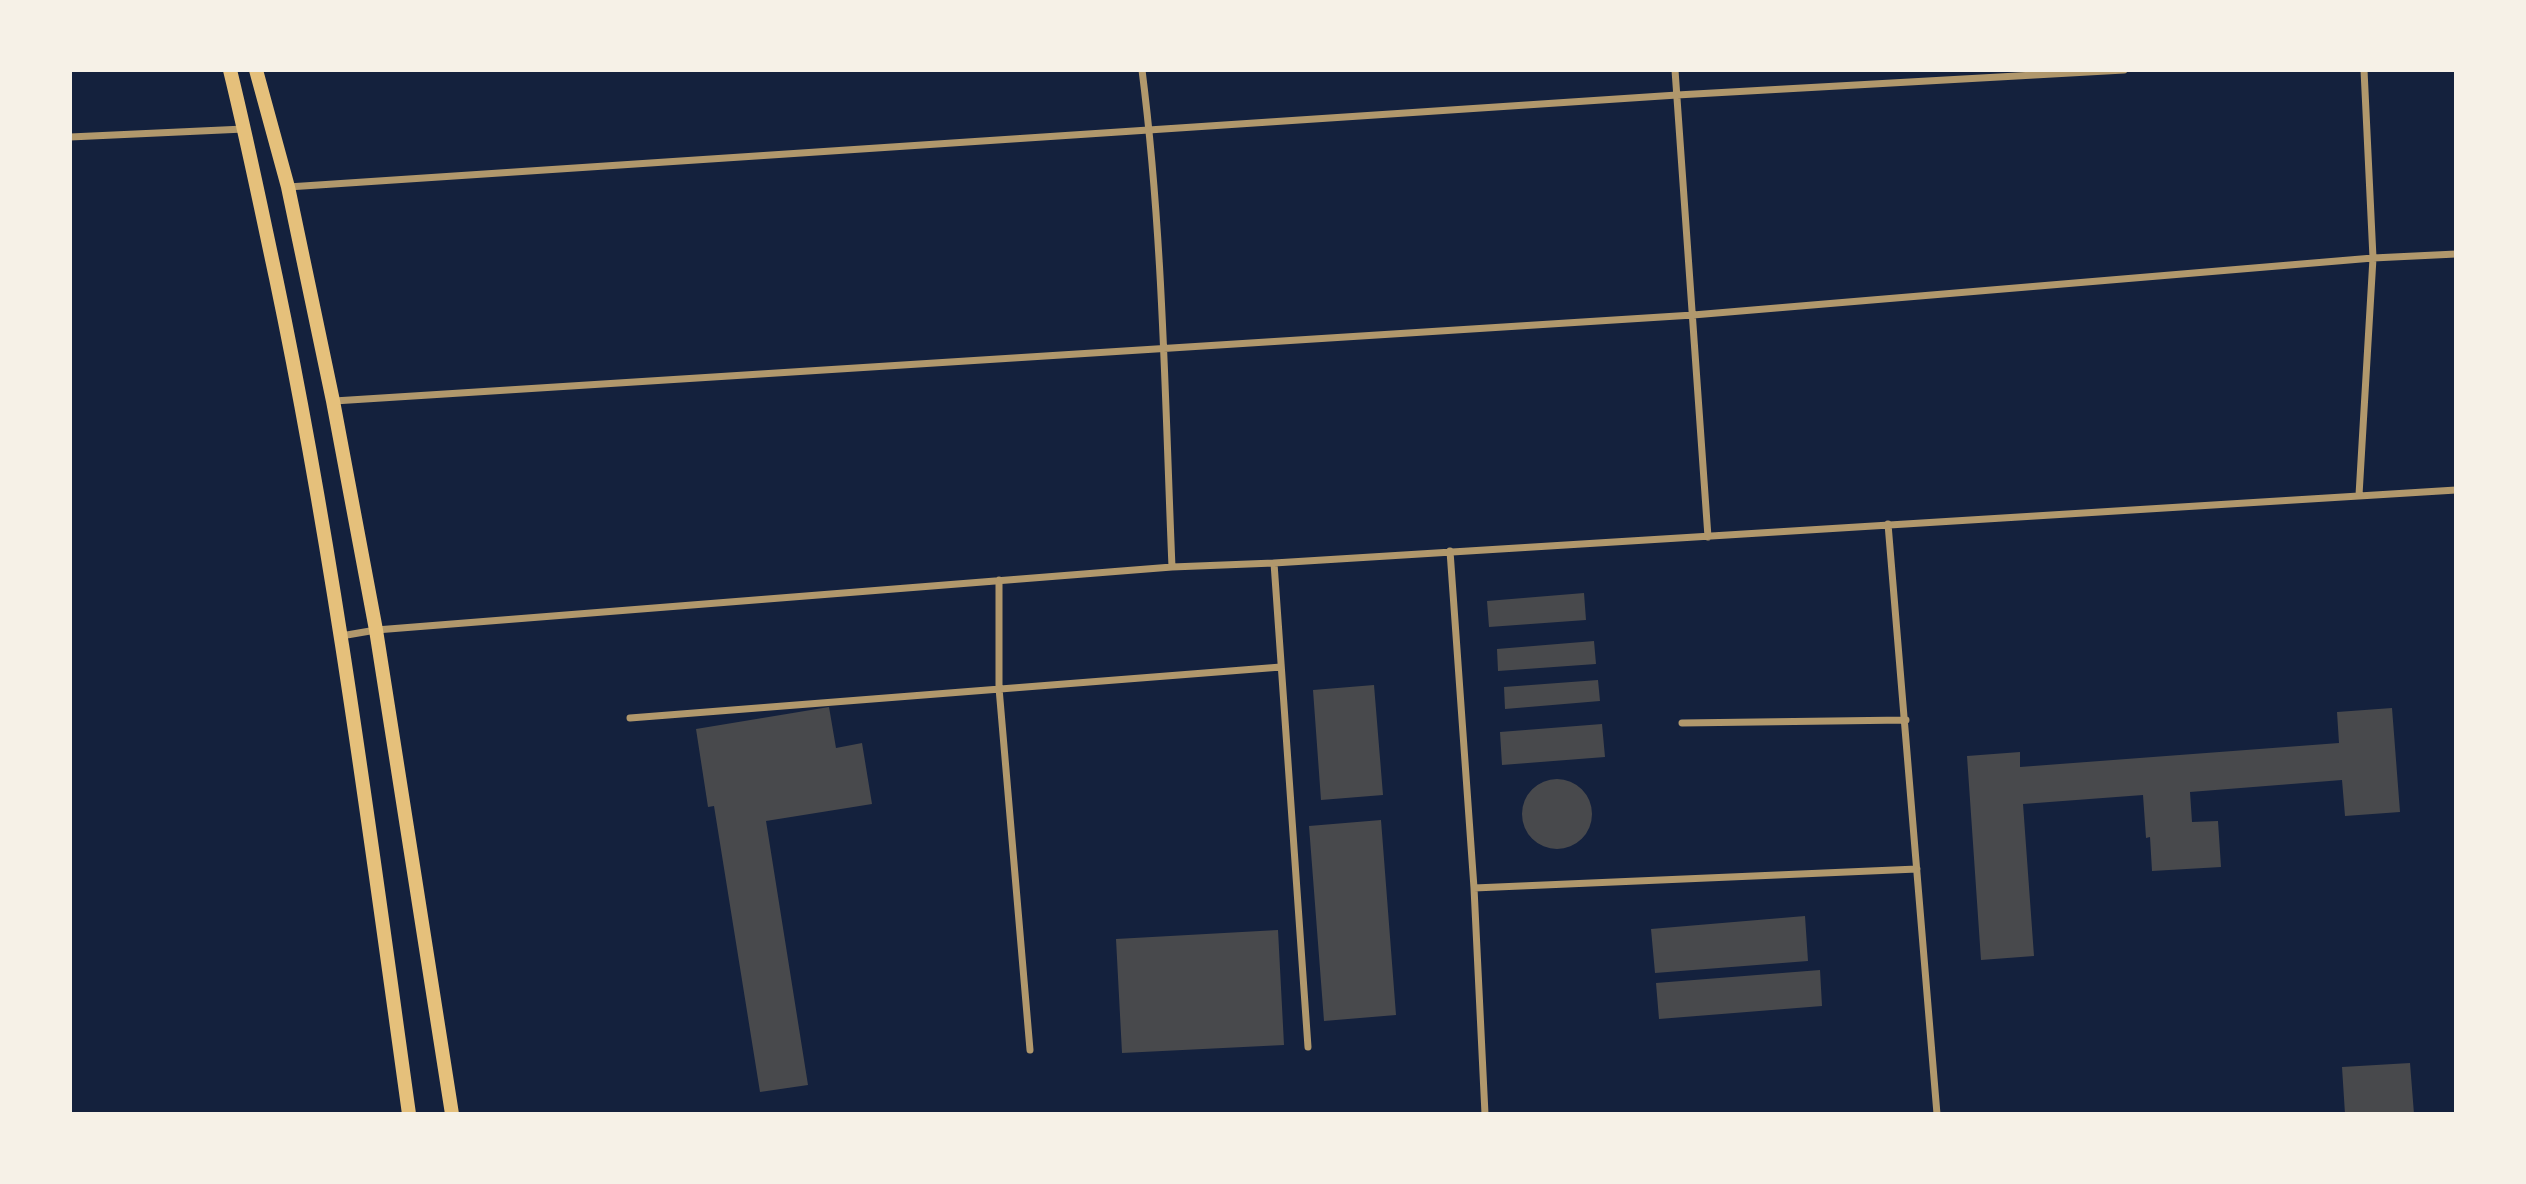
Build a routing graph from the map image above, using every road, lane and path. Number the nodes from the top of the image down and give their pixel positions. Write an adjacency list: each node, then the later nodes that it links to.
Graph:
1 (230, 70): 8 (main road)
2 (256, 70): 11 (main road)
3 (1142, 70): 9 (street)
4 (1675, 70): 7 (street)
5 (2124, 70): 7 (street)
6 (2364, 70): 13 (street)
7 (1677, 95): 9 (street); 14 (street)
8 (245, 129): 10 (street); 26 (main road)
9 (1150, 130): 11 (street); 15 (street)
10 (70, 137)
11 (288, 187): 16 (main road)
12 (2456, 254): 13 (street)
13 (2373, 258): 14 (street); 18 (street)
14 (1693, 315): 15 (street); 20 (street)
15 (1163, 349): 16 (street); 23 (street)
16 (333, 401): 25 (main road)
17 (2456, 490): 18 (street)
18 (2359, 495): 19 (street)
19 (1888, 524): 20 (street); 30 (street)
20 (1708, 537): 21 (street)
21 (1450, 551): 22 (street); 33 (street)
22 (1274, 563): 23 (street); 27 (street)
23 (1172, 567): 24 (street)
24 (999, 580): 25 (street); 28 (street)
25 (376, 630): 26 (street); 37 (main road)
26 (340, 636): 36 (main road)
27 (1281, 667): 28 (street); 34 (street)
28 (999, 688): 29 (street); 35 (street)
29 (630, 718)
30 (1906, 720): 31 (street); 32 (street)
31 (1682, 723)
32 (1917, 869): 33 (street); 39 (street)
33 (1475, 888): 38 (street)
34 (1308, 1047)
35 (1030, 1050)
36 (409, 1114)
37 (452, 1114)
38 (1485, 1114)
39 (1937, 1114)

